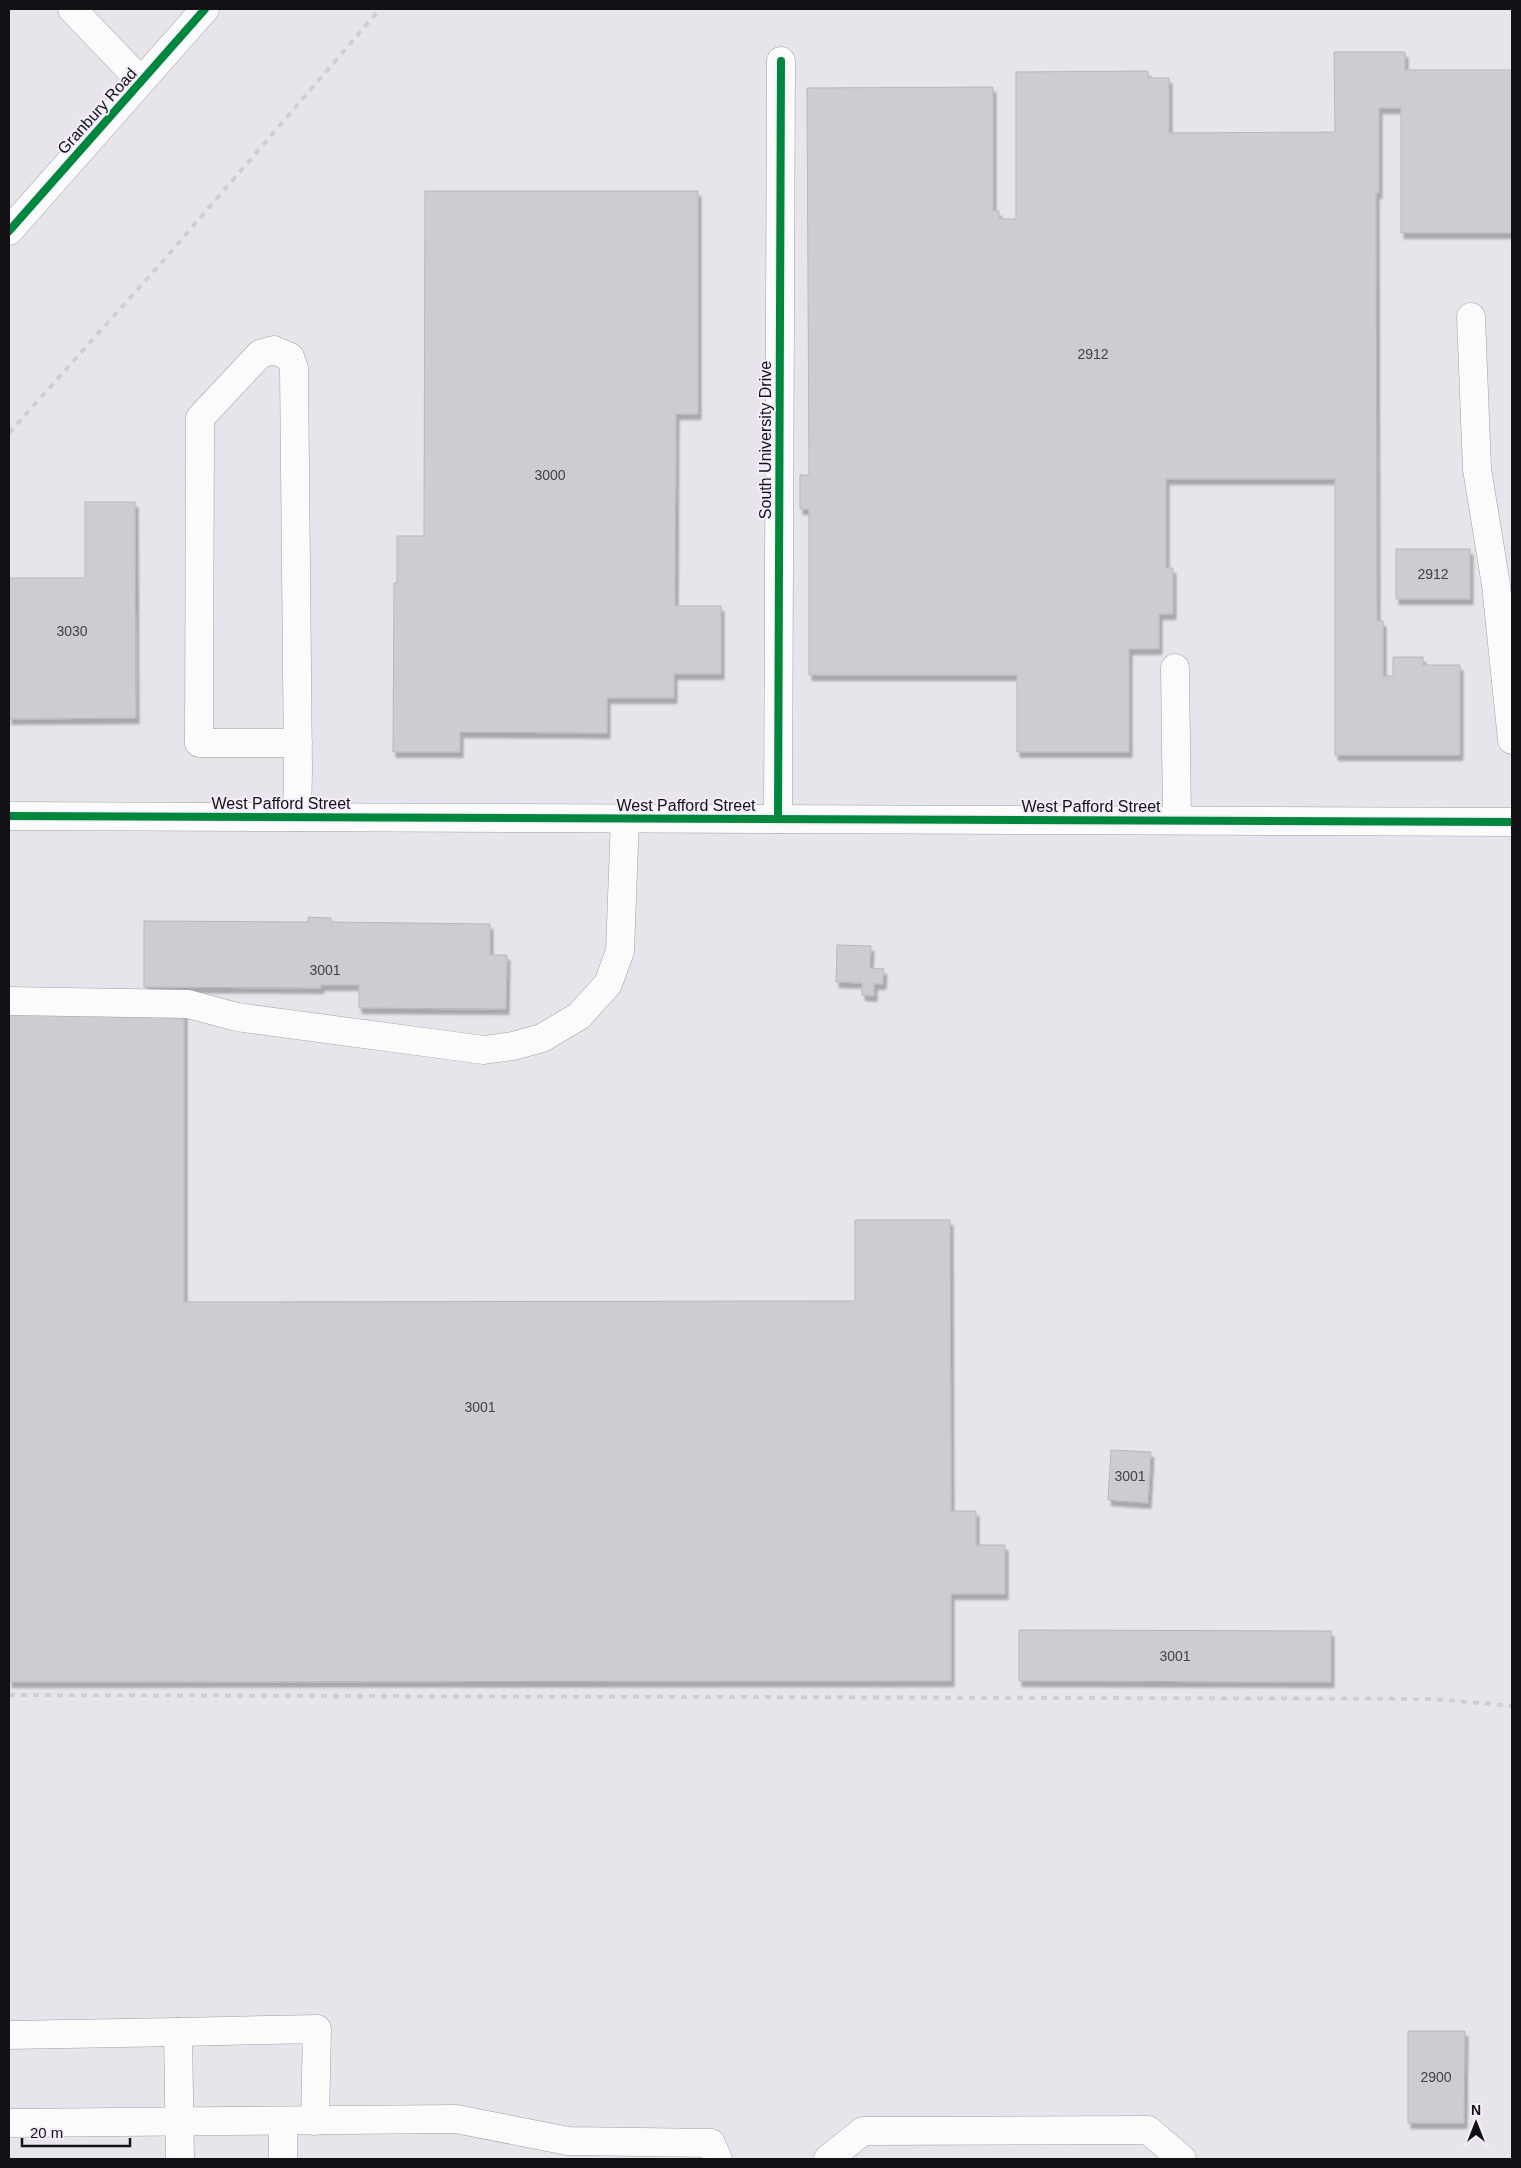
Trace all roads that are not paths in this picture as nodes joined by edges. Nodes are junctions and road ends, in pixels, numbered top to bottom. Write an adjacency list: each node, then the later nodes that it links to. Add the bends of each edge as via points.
1 (72, 9): 4 (street)
2 (205, 9): 4 (street, Granbury Road)
3 (781, 60): 13 (street, South University Drive)
4 (142, 82): 5 (street, Granbury Road)
5 (9, 231)
6 (1471, 317): 8 (street, via 1478,469 1496,585)
7 (1175, 668): 14 (street)
8 (1512, 740)
9 (298, 743): 9 (street, via 294,368 290,357 274,350 260,354 200,418 199,743); 11 (street)
10 (9, 816): 11 (street, West Pafford Street)
11 (296, 817): 12 (street, West Pafford Street)
12 (626, 818): 13 (street, West Pafford Street); 16 (street, via 620,951 608,984 579,1016 542,1038 484,1050 237,1016 188,1004)
13 (778, 819): 14 (street, West Pafford Street)
14 (1177, 820): 15 (street, West Pafford Street)
15 (1512, 822)
16 (9, 1001)
17 (178, 2032): 18 (street); 20 (street, via 317,2030); 21 (street)
18 (9, 2035)
19 (283, 2121): 20 (street); 21 (street); 24 (street)
20 (315, 2121): 25 (street, via 456,2119 568,2141 711,2143)
21 (180, 2122): 22 (street); 23 (street)
22 (9, 2123)
23 (180, 2159)
24 (283, 2159)
25 (718, 2159)
26 (828, 2159): 27 (street, via 863,2131 1148,2130)
27 (1182, 2159)

